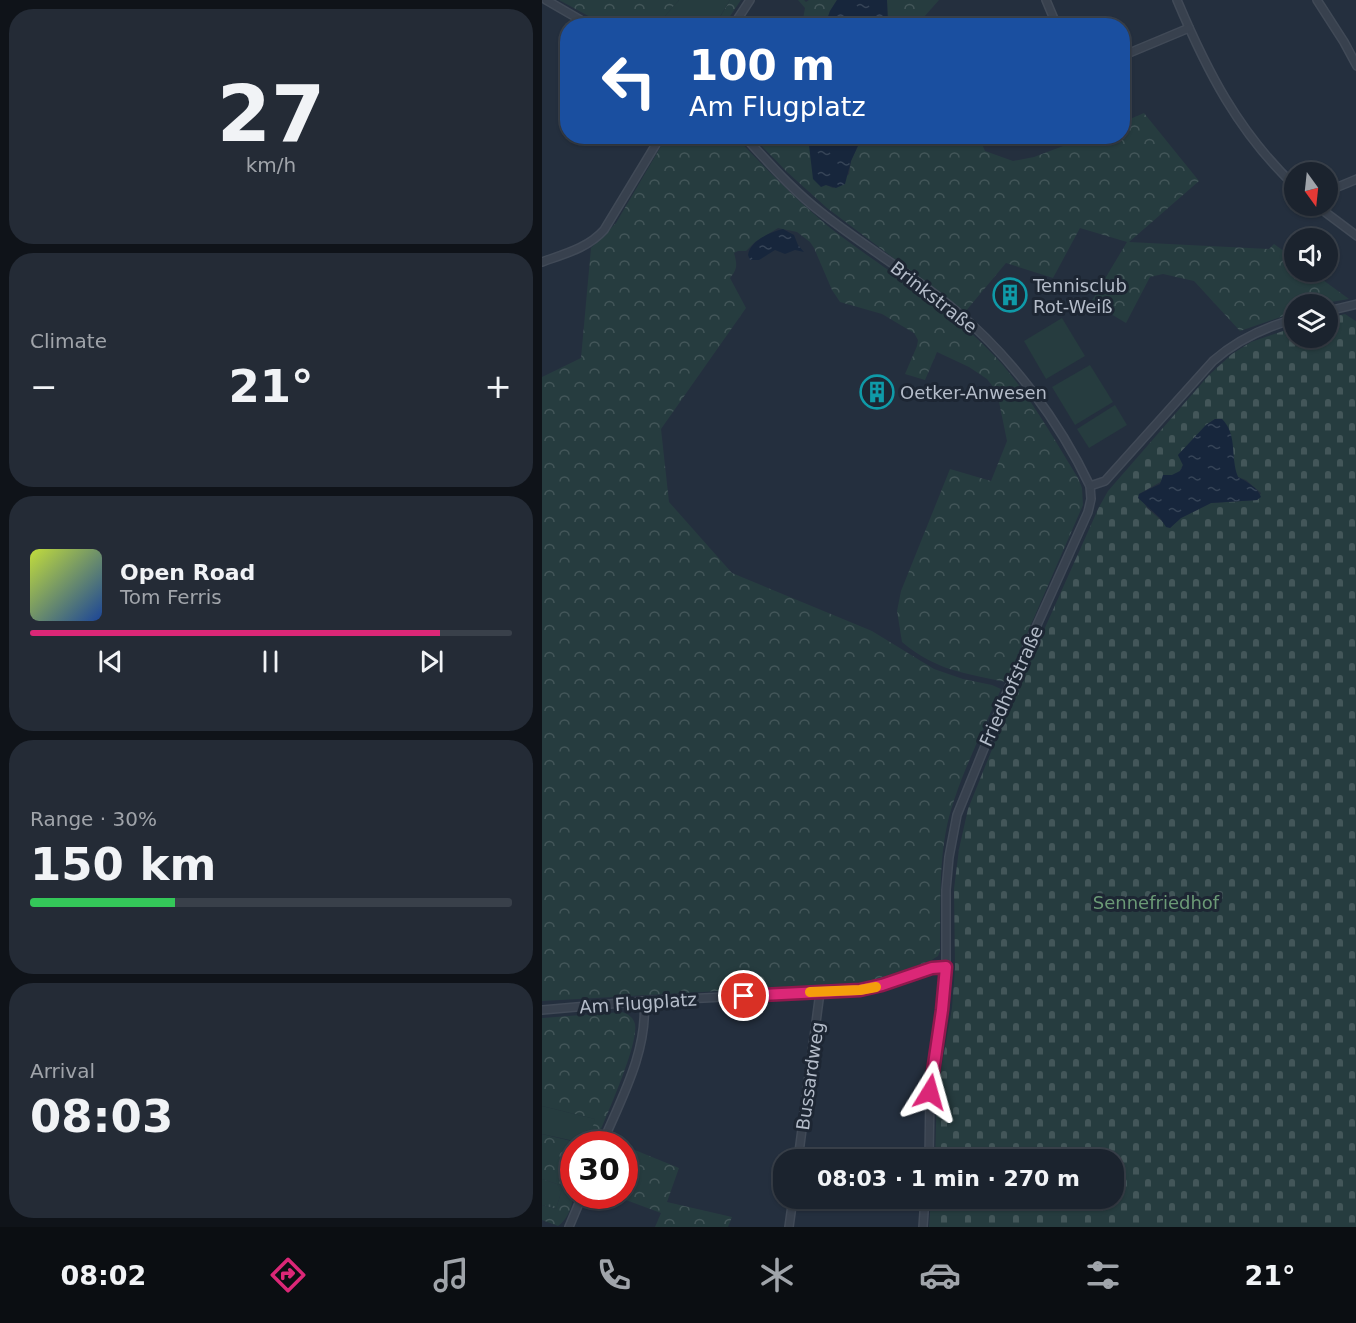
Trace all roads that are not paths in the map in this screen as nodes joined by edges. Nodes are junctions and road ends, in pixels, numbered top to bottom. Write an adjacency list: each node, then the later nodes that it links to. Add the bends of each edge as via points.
1 (545, 0): 6 (street); 7 (street)
2 (750, 0): 8 (street)
3 (1046, 0): 9 (street)
4 (1177, 0): 10 (street)
5 (1318, 0): 12 (street)
6 (542, 5)
7 (577, 18)
8 (738, 18)
9 (1054, 18)
10 (1189, 28): 11 (street); 15 (street, via 1238,121)
11 (1130, 53)
12 (1356, 66)
13 (656, 144): 20 (street, via 611,223 600,235)
14 (752, 144): 24 (street, Brinkstraße, via 801,196 955,310 997,350 1037,398)
15 (1284, 175)
16 (1356, 179): 17 (street)
17 (1338, 187)
18 (1330, 216): 19 (street)
19 (1356, 236)
20 (542, 262)
21 (1356, 304): 22 (street)
22 (1338, 308)
23 (1284, 323): 24 (street, via 1249,336 1226,350 1105,481)
24 (1090, 486): 25 (street, Friedhofstraße, via 1088,512 1009,687 957,815 946,890)
25 (946, 967): 26 (street, Am Flugplatz, via 872,988); 31 (street, Friedhofstraße, via 931,1083)
26 (820, 992): 27 (street, Am Flugplatz); 30 (street, Bussardweg)
27 (644, 1002): 28 (street, Am Flugplatz); 29 (street, via 641,1047)
28 (542, 1010)
29 (607, 1131)
30 (799, 1149)
31 (929, 1149)
32 (577, 1209): 35 (street)
33 (791, 1209): 36 (street)
34 (924, 1209): 37 (street)
35 (569, 1227)
36 (789, 1227)
37 (923, 1227)

